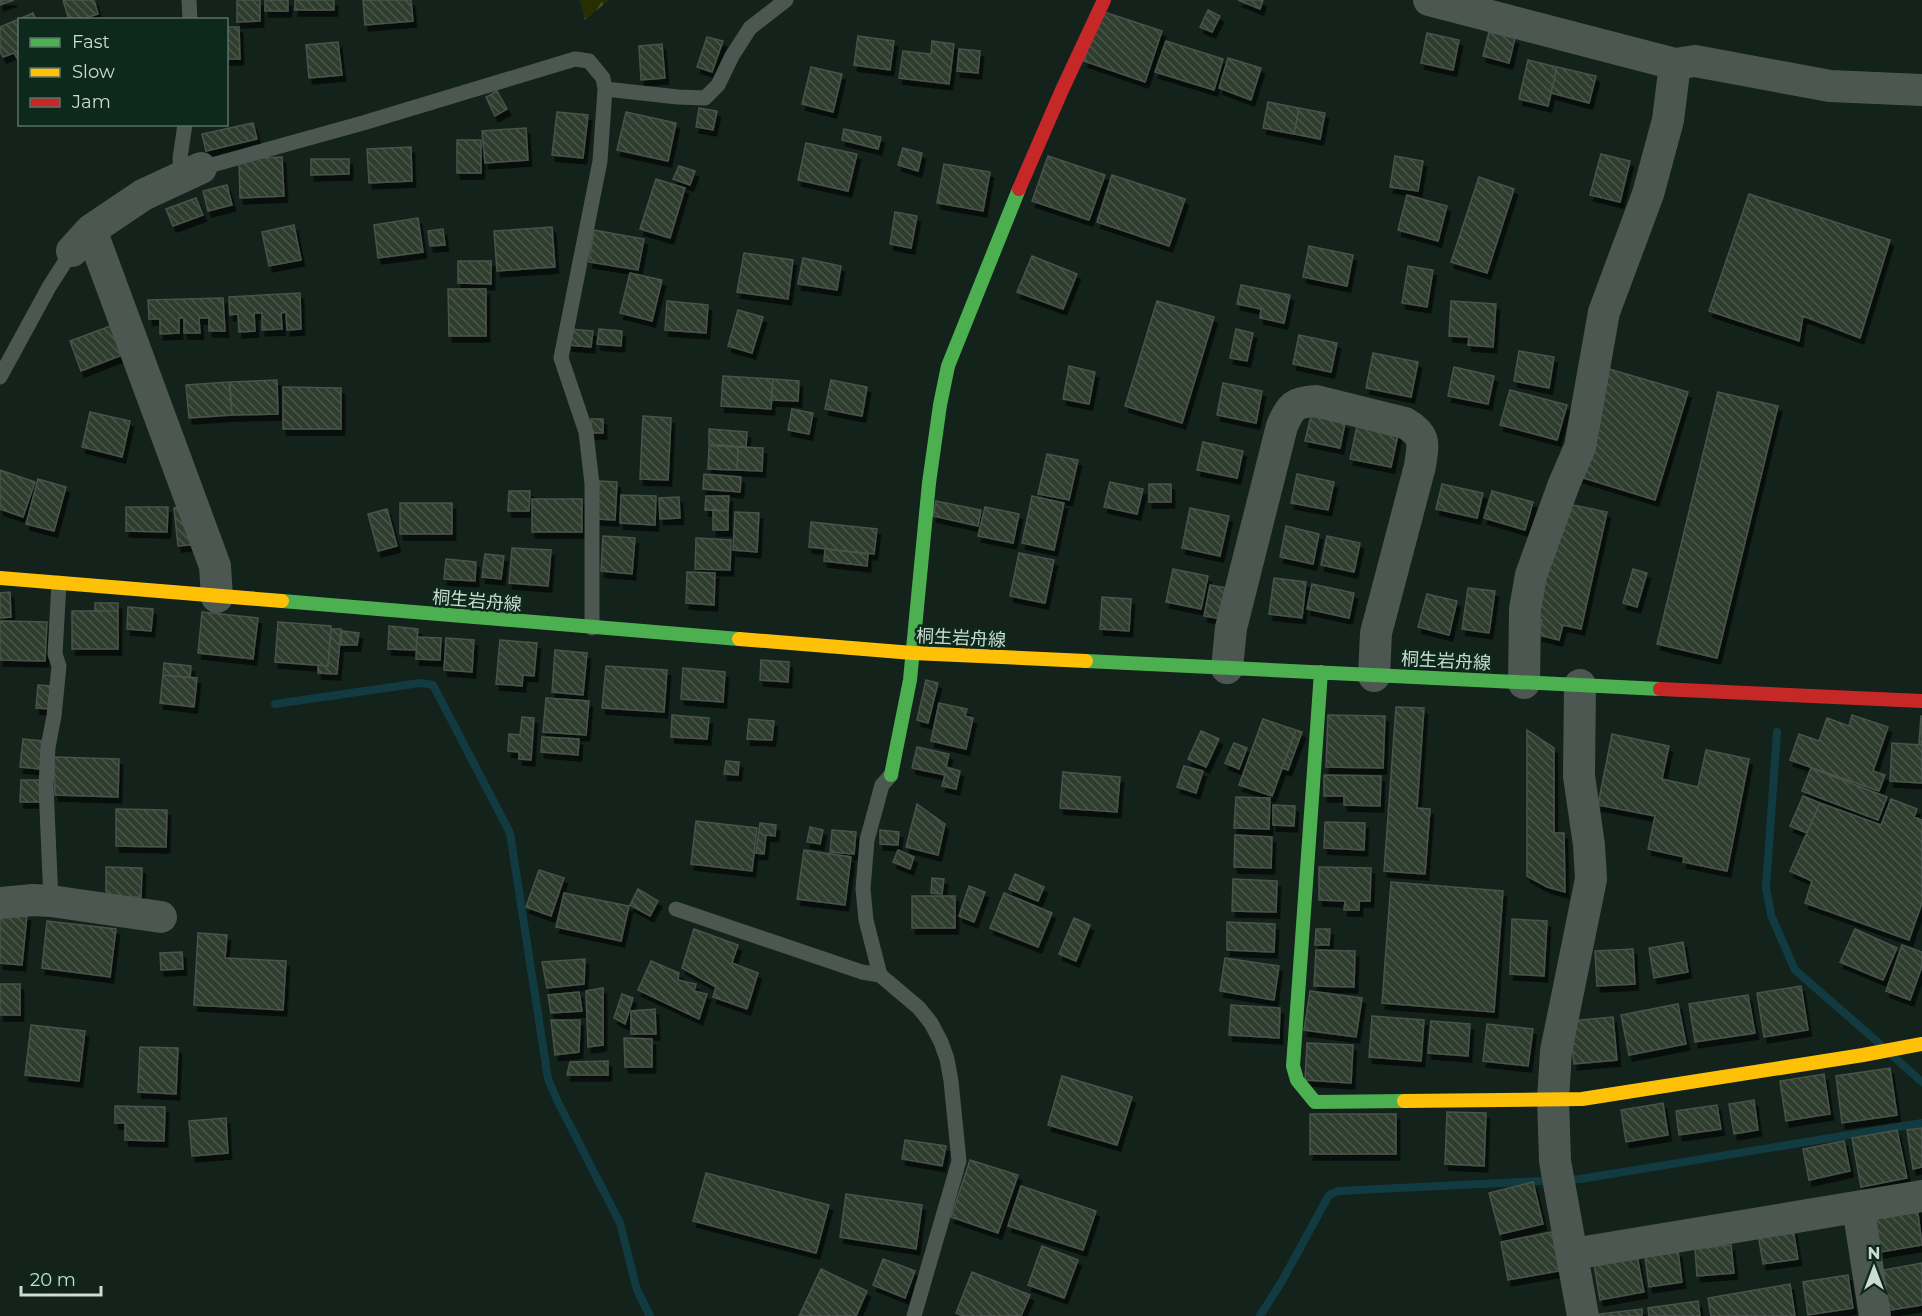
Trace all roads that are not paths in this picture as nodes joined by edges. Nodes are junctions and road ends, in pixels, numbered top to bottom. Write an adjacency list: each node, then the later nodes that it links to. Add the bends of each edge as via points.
1 (189, 0): 5 (lane)
2 (786, 0): 7 (lane, via 750,28 718,85 705,98)
3 (1104, 0): 17 (main road, via 1028,168 948,366 924,518)
4 (1430, 0): 6 (street)
5 (190, 18)
6 (1675, 64): 8 (street, via 1695,61 1830,86); 21 (street, via 1668,120 1648,194 1604,312 1580,447 1531,575 1525,609)
7 (605, 89): 10 (lane, via 603,78 589,61 575,59); 16 (lane, via 600,161 561,358 586,432 592,484)
8 (1922, 90)
9 (185, 126): 10 (lane, via 180,158)
10 (191, 173): 11 (street, via 143,195)
11 (82, 241): 12 (lane, via 49,287); 15 (street, via 215,566)
12 (0, 377)
13 (0, 578): 14 (main road, 桐生岩舟線)
14 (59, 583): 15 (main road, 桐生岩舟線); 25 (lane, via 55,654 59,666 46,786)
15 (217, 597): 16 (main road, 桐生岩舟線)
16 (592, 628): 17 (main road, 桐生岩舟線)
17 (913, 653): 18 (main road, 桐生岩舟線); 24 (main road)
18 (1227, 669): 19 (main road, 桐生岩舟線); 20 (street, via 1231,628 1282,426 1290,408 1316,401 1405,423 1417,430 1423,442 1376,633)
19 (1321, 672): 20 (main road, 桐生岩舟線); 31 (main road, via 1293,1066 1297,1080 1315,1102)
20 (1374, 676): 21 (main road, 桐生岩舟線)
21 (1524, 683): 22 (main road, 桐生岩舟線)
22 (1580, 685): 23 (main road, 桐生岩舟線); 31 (street, via 1579,776 1591,879 1556,1051)
23 (1922, 701)
24 (891, 775): 29 (lane, via 882,785 867,840 863,889 866,920)
25 (51, 901): 26 (street); 28 (street)
26 (0, 903)
27 (676, 909): 29 (lane)
28 (161, 917)
29 (880, 975): 35 (lane, via 931,1023 947,1059 955,1120 959,1161)
30 (1922, 1044): 31 (main road, via 1582,1099)
31 (1553, 1099): 34 (street, via 1555,1161)
32 (1922, 1196): 33 (street)
33 (1858, 1207): 34 (street); 37 (street)
34 (1573, 1254): 36 (street)
35 (914, 1316)
36 (1583, 1316)
37 (1875, 1316)

